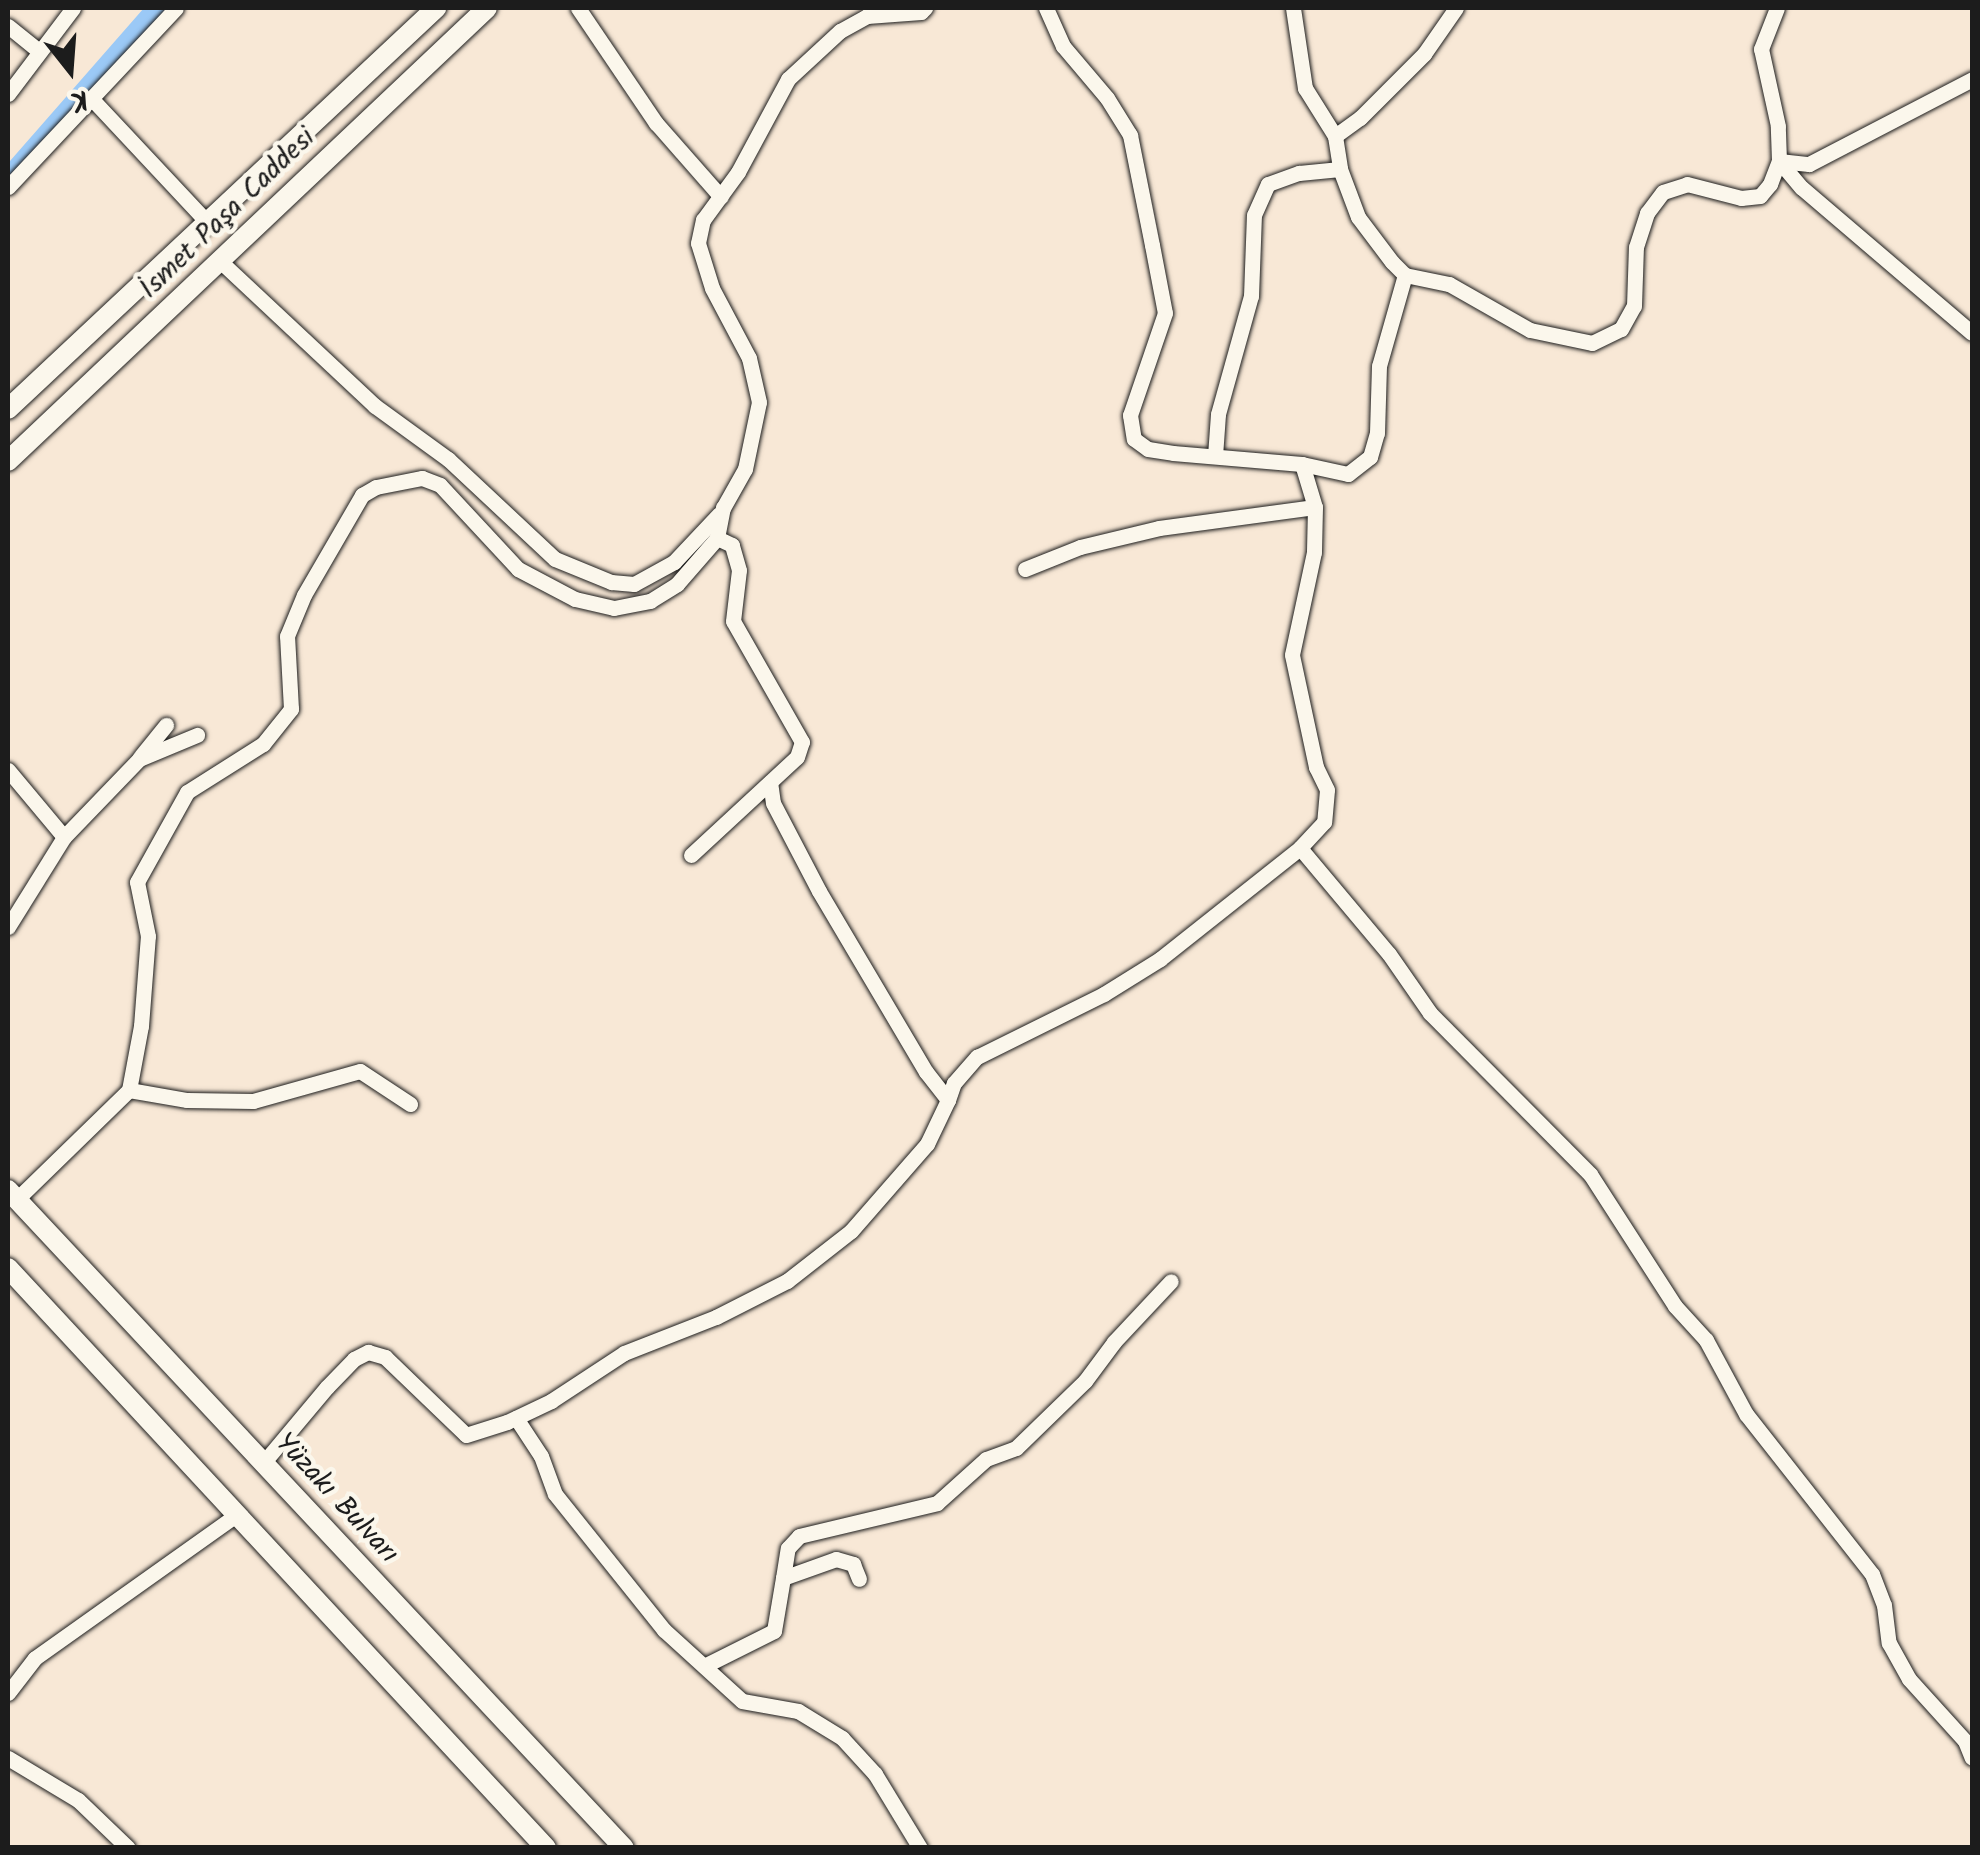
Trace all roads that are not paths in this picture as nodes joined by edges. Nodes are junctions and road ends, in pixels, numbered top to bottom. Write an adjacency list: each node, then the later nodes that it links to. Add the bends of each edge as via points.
1 (73, 8): 13 (street)
2 (176, 8): 16 (street)
3 (436, 8): 22 (main road)
4 (488, 8): 23 (main road, İsmet Paşa Caddesi)
5 (578, 8): 21 (street, via 656,122)
6 (925, 8): 11 (street)
7 (1046, 8): 27 (street, via 1063,46 1130,135 1164,313 1130,415 1134,439 1148,448)
8 (1293, 8): 17 (street, via 1305,88)
9 (1456, 8): 17 (street, via 1424,54)
10 (1777, 8): 18 (street, via 1761,49)
11 (866, 12): 21 (street, via 788,79)
12 (8, 26): 13 (street)
13 (38, 50): 15 (street)
14 (1972, 79): 18 (street, via 1809,164)
15 (8, 94)
16 (91, 98): 20 (street); 22 (street)
17 (1335, 136): 19 (street)
18 (1779, 161): 24 (street, via 1760,196 1687,184 1663,192 1647,213 1636,247 1634,306 1621,329 1592,343 1530,330 1449,284); 25 (street)
19 (1340, 169): 24 (street, via 1358,217); 27 (street, via 1268,184 1254,214 1251,296 1218,414)
20 (8, 188)
21 (721, 196): 30 (street, via 698,243 712,288 749,358 759,402 745,469)
22 (208, 222): 26 (main road)
23 (220, 261): 28 (main road, İsmet Paşa Caddesi); 30 (street, via 374,406 448,460 554,560 634,584 686,551)
24 (1405, 275): 29 (street, via 1379,366 1370,457 1348,474)
25 (1972, 333)
26 (8, 409)
27 (1215, 456): 29 (street)
28 (8, 461)
29 (1302, 464): 31 (street)
30 (722, 508): 32 (street)
31 (1315, 508): 33 (street, via 1159,528 1080,546); 40 (street, via 1308,593 1292,655 1327,790 1324,822)
32 (717, 538): 38 (street, via 732,545 739,570 733,621 802,742 797,757); 43 (street, via 677,584 650,601 614,608 576,598 518,569 440,485 422,478 362,495 287,636 291,709 262,744 187,792 137,882 148,936 142,1026)
33 (1026, 568)
34 (166, 724): 36 (street)
35 (198, 735): 36 (street)
36 (139, 759): 39 (street)
37 (8, 770): 39 (street)
38 (770, 782): 41 (street); 44 (street, via 773,803 820,891)
39 (64, 837): 42 (street)
40 (1300, 848): 44 (street, via 1160,959 977,1057); 57 (street, via 1390,954 1430,1014 1590,1174 1676,1306 1706,1340 1746,1414 1872,1574 1889,1642 1908,1679 1966,1741)
41 (692, 855)
42 (8, 927)
43 (129, 1090): 45 (street, via 254,1101 360,1071); 46 (street)
44 (948, 1100): 49 (street, via 926,1144 852,1231 787,1281 624,1353)
45 (410, 1104)
46 (12, 1194): 50 (main road, Yüzakı Bulvarı)
47 (8, 1268): 51 (main road)
48 (1171, 1281): 52 (street, via 1016,1448 986,1459 937,1503 799,1536 788,1548)
49 (516, 1418): 50 (street, via 466,1435 385,1357 368,1352 340,1373); 54 (street, via 541,1456 554,1494 628,1590)
50 (264, 1462): 60 (main road, Yüzakı Bulvarı)
51 (238, 1514): 55 (street, via 35,1658); 59 (main road)
52 (783, 1578): 53 (street, via 836,1559 853,1564); 54 (street, via 774,1631)
53 (859, 1579)
54 (706, 1666): 61 (street, via 742,1701 798,1711 842,1738 884,1785)
55 (8, 1693)
56 (8, 1758): 58 (street, via 78,1800)
57 (1972, 1758)
58 (128, 1848)
59 (546, 1848)
60 (624, 1848)
61 (920, 1848)

